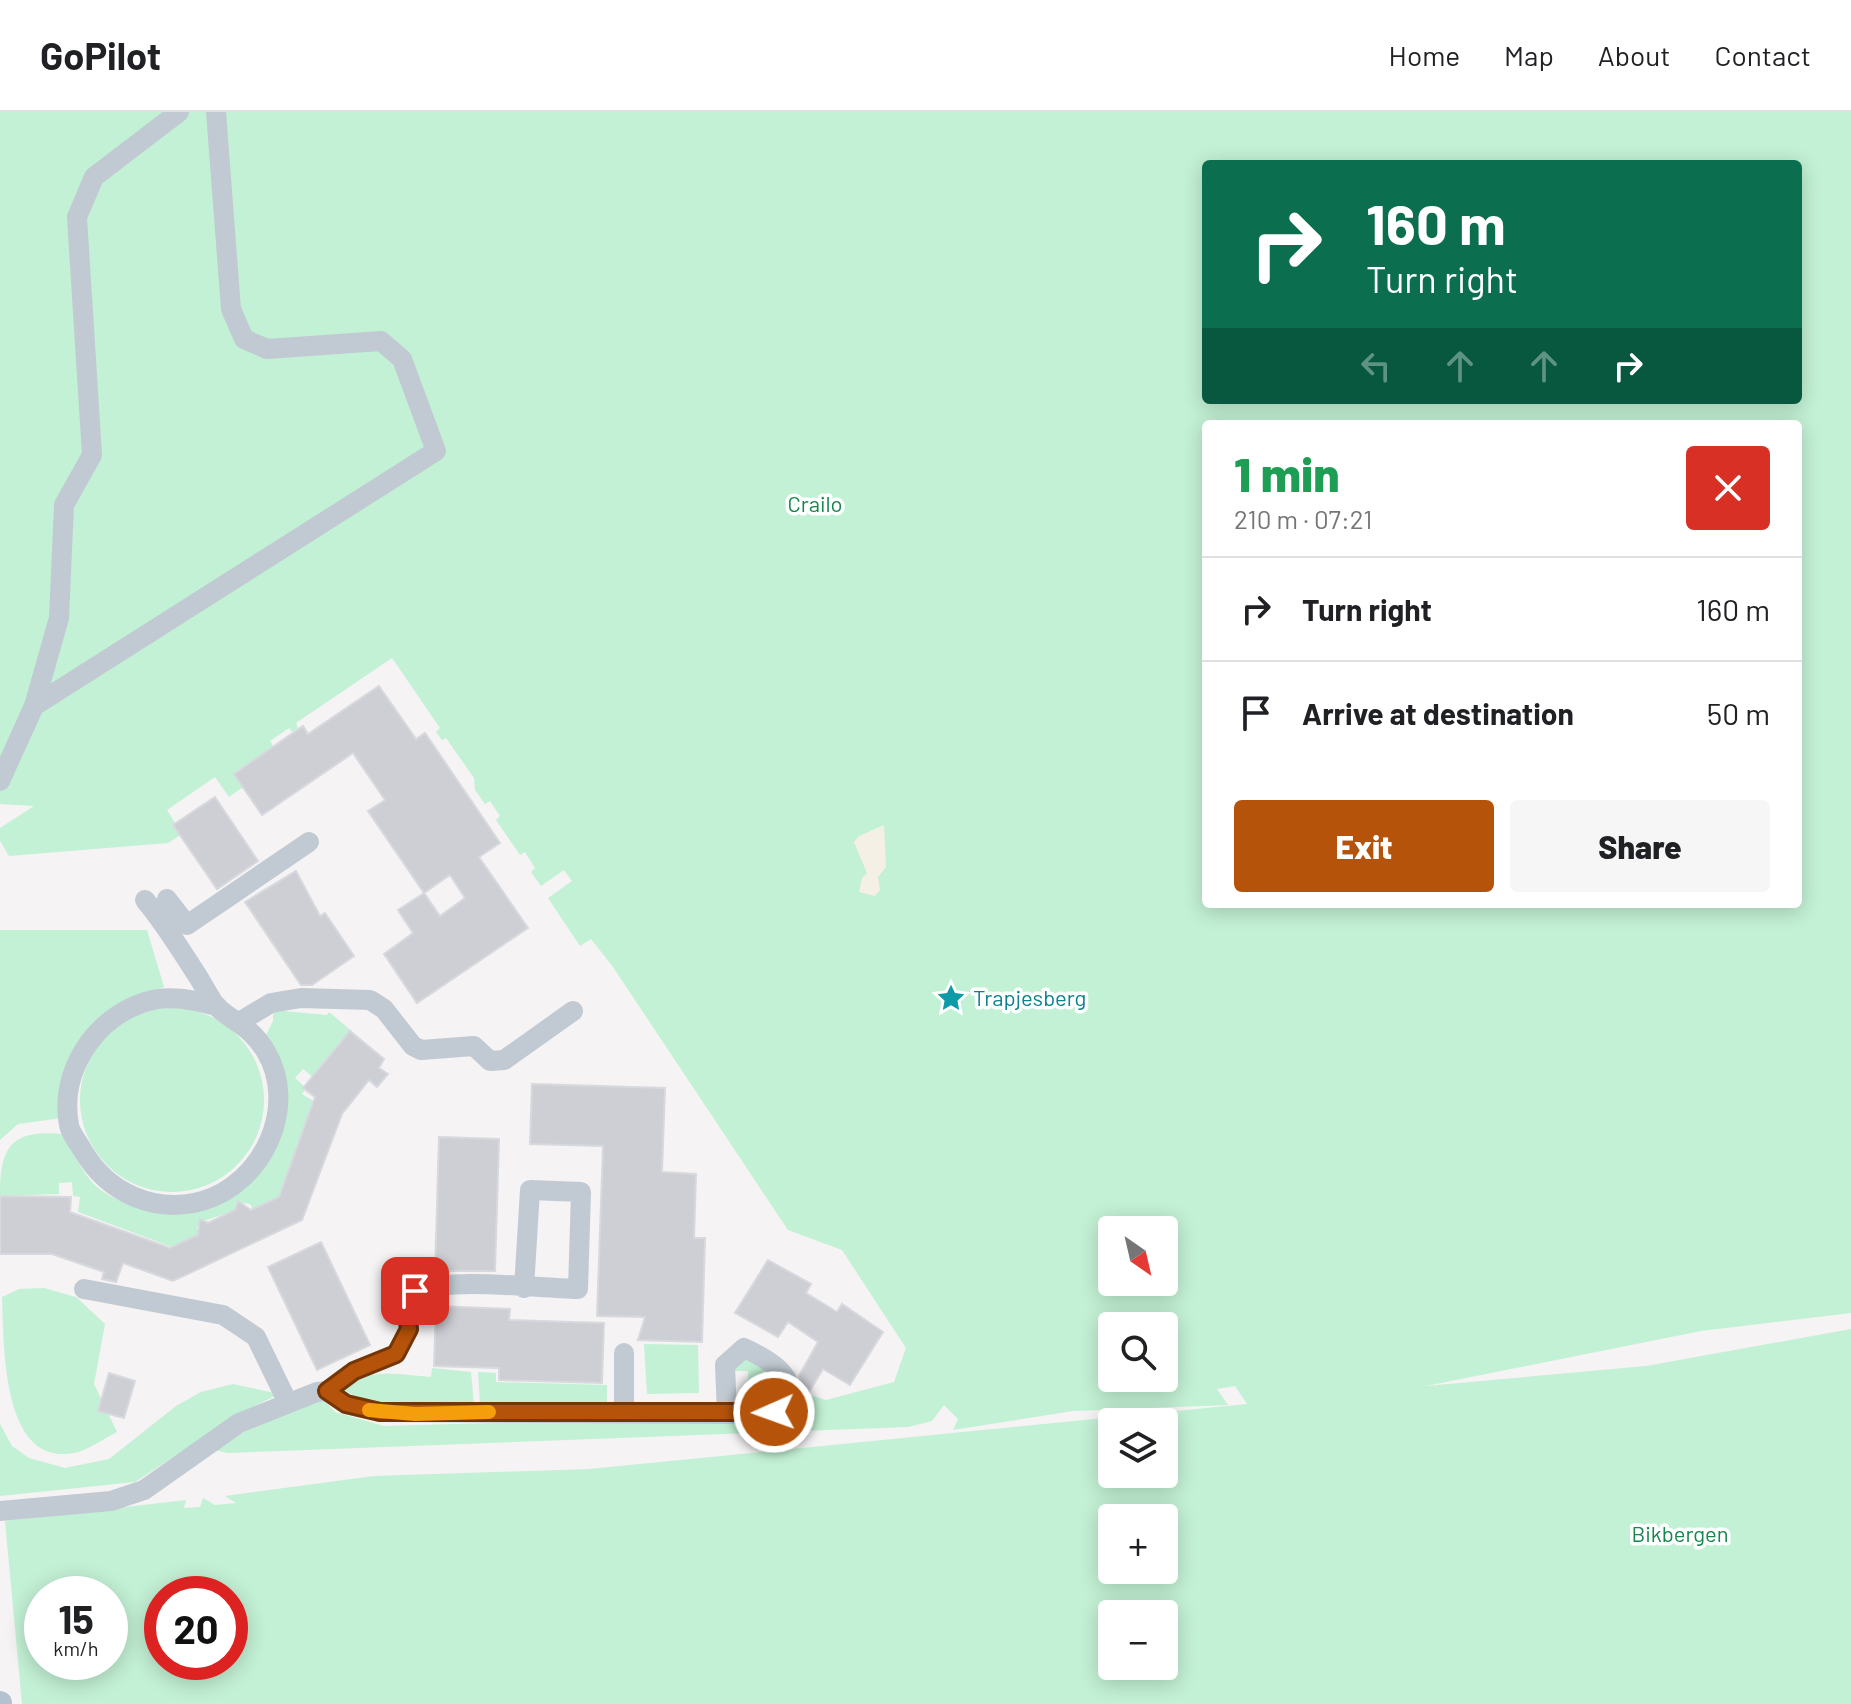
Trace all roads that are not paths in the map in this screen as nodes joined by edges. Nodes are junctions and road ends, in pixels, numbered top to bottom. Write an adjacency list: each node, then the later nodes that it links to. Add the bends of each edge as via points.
1 (179, 112): 3 (street, via 94,177 77,217 92,455 64,505 59,618)
2 (216, 112): 3 (street, via 231,309 244,339 267,349 381,341 402,359 436,451)
3 (34, 706): 4 (street)
4 (0, 781)
5 (309, 842): 6 (street, via 187,925)
6 (167, 899)
7 (145, 900): 8 (street)
8 (217, 1006): 10 (street); 10 (street, via 182,997 147,1001 115,1016 72,1072 69,1126 94,1169 120,1191 151,1203 185,1205 218,1196 246,1177 266,1150 277,1117 277,1083 266,1051)
9 (573, 1011): 10 (street, via 504,1060 490,1061 474,1046 413,1046 384,1009 370,1000 301,998 271,1003)
10 (241, 1021)
11 (524, 1288): 11 (street, via 578,1289 581,1192 530,1190); 14 (street, via 433,1285 415,1291 406,1305 409,1329 396,1354 354,1371)
12 (84, 1289): 15 (street, via 223,1315 256,1337)
13 (624, 1353): 16 (street)
14 (327, 1391): 15 (street); 16 (street, via 346,1404 380,1412)
15 (288, 1403): 18 (street, via 239,1423 144,1490 111,1501)
16 (624, 1412): 17 (street)
17 (727, 1414)
18 (0, 1511)

